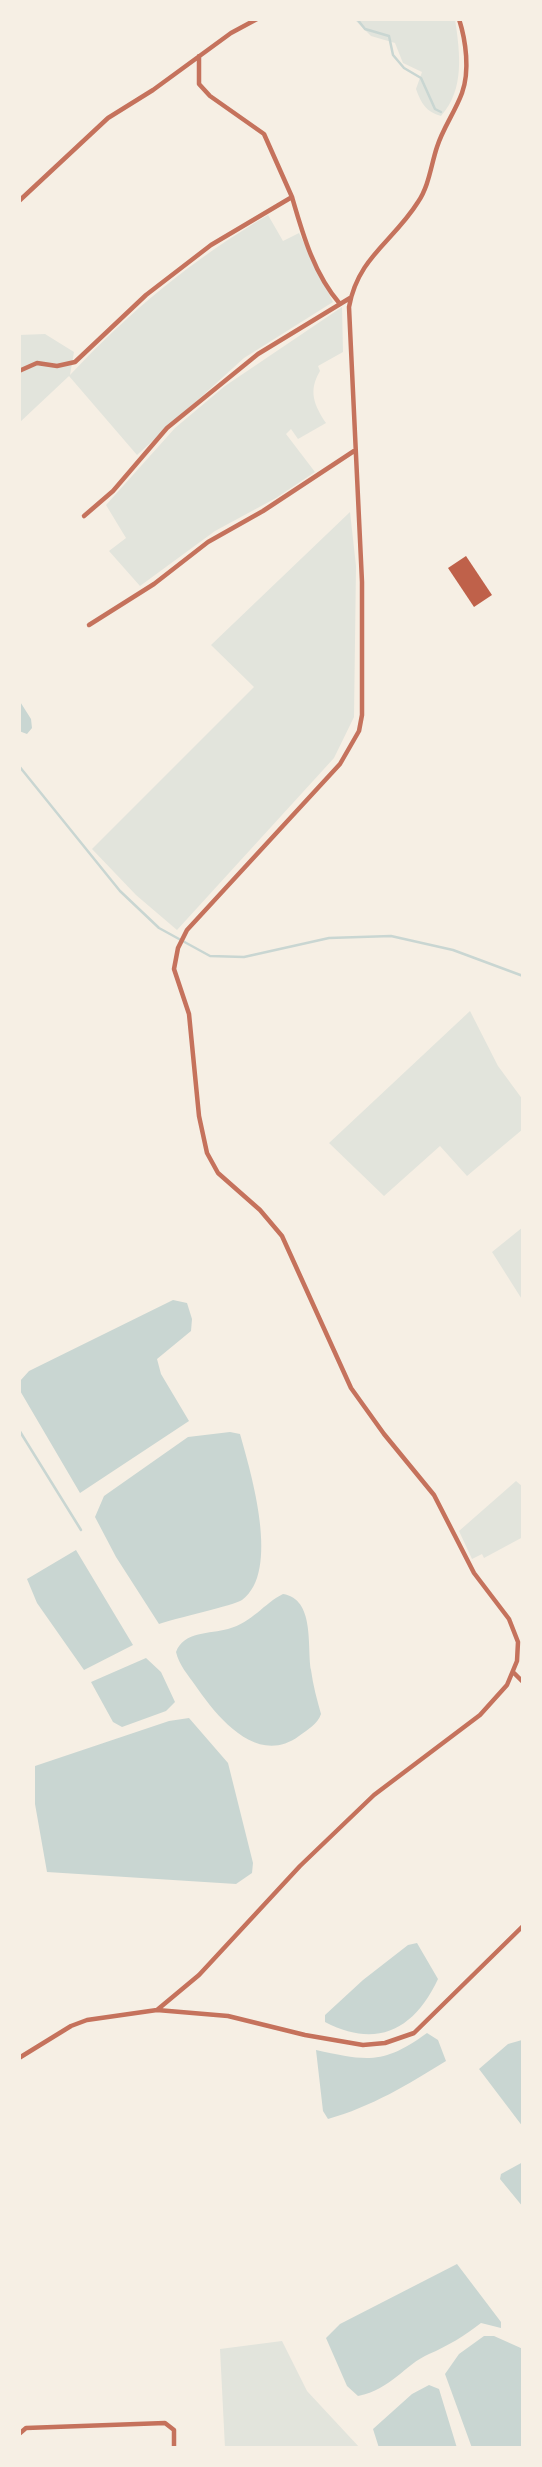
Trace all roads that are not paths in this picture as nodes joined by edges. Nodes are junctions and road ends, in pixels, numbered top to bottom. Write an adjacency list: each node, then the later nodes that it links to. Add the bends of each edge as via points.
1 (257, 19): 3 (street)
2 (459, 19): 6 (street, via 465,48 463,91 438,145 426,188 361,269)
3 (199, 56): 4 (street, via 199,84 264,134); 5 (street, via 108,118)
4 (292, 197): 7 (street, via 307,247); 8 (street, via 211,245 146,295 75,362 57,366 37,363)
5 (19, 201)
6 (351, 298): 7 (street); 9 (street, via 348,331)
7 (340, 304): 10 (street, via 258,355 167,428 113,491)
8 (19, 371)
9 (355, 450): 11 (street, via 208,542 154,584); 12 (street, via 362,582 359,731 340,764 187,930 174,969 189,1014 199,1116 212,1164 282,1236 358,1400 434,1495 474,1573 509,1619 518,1642)
10 (84, 516)
11 (89, 625)
12 (513, 1673): 13 (street); 15 (street, via 480,1715 374,1795 300,1866 199,1975)
13 (523, 1682)
14 (523, 1926): 15 (street, via 414,2033 385,2043 363,2045 305,2035 228,2015)
15 (157, 2010): 16 (street, via 87,2020)
16 (19, 2058)
17 (19, 2434): 18 (street, via 26,2428 165,2423 174,2430)
18 (174, 2448)

